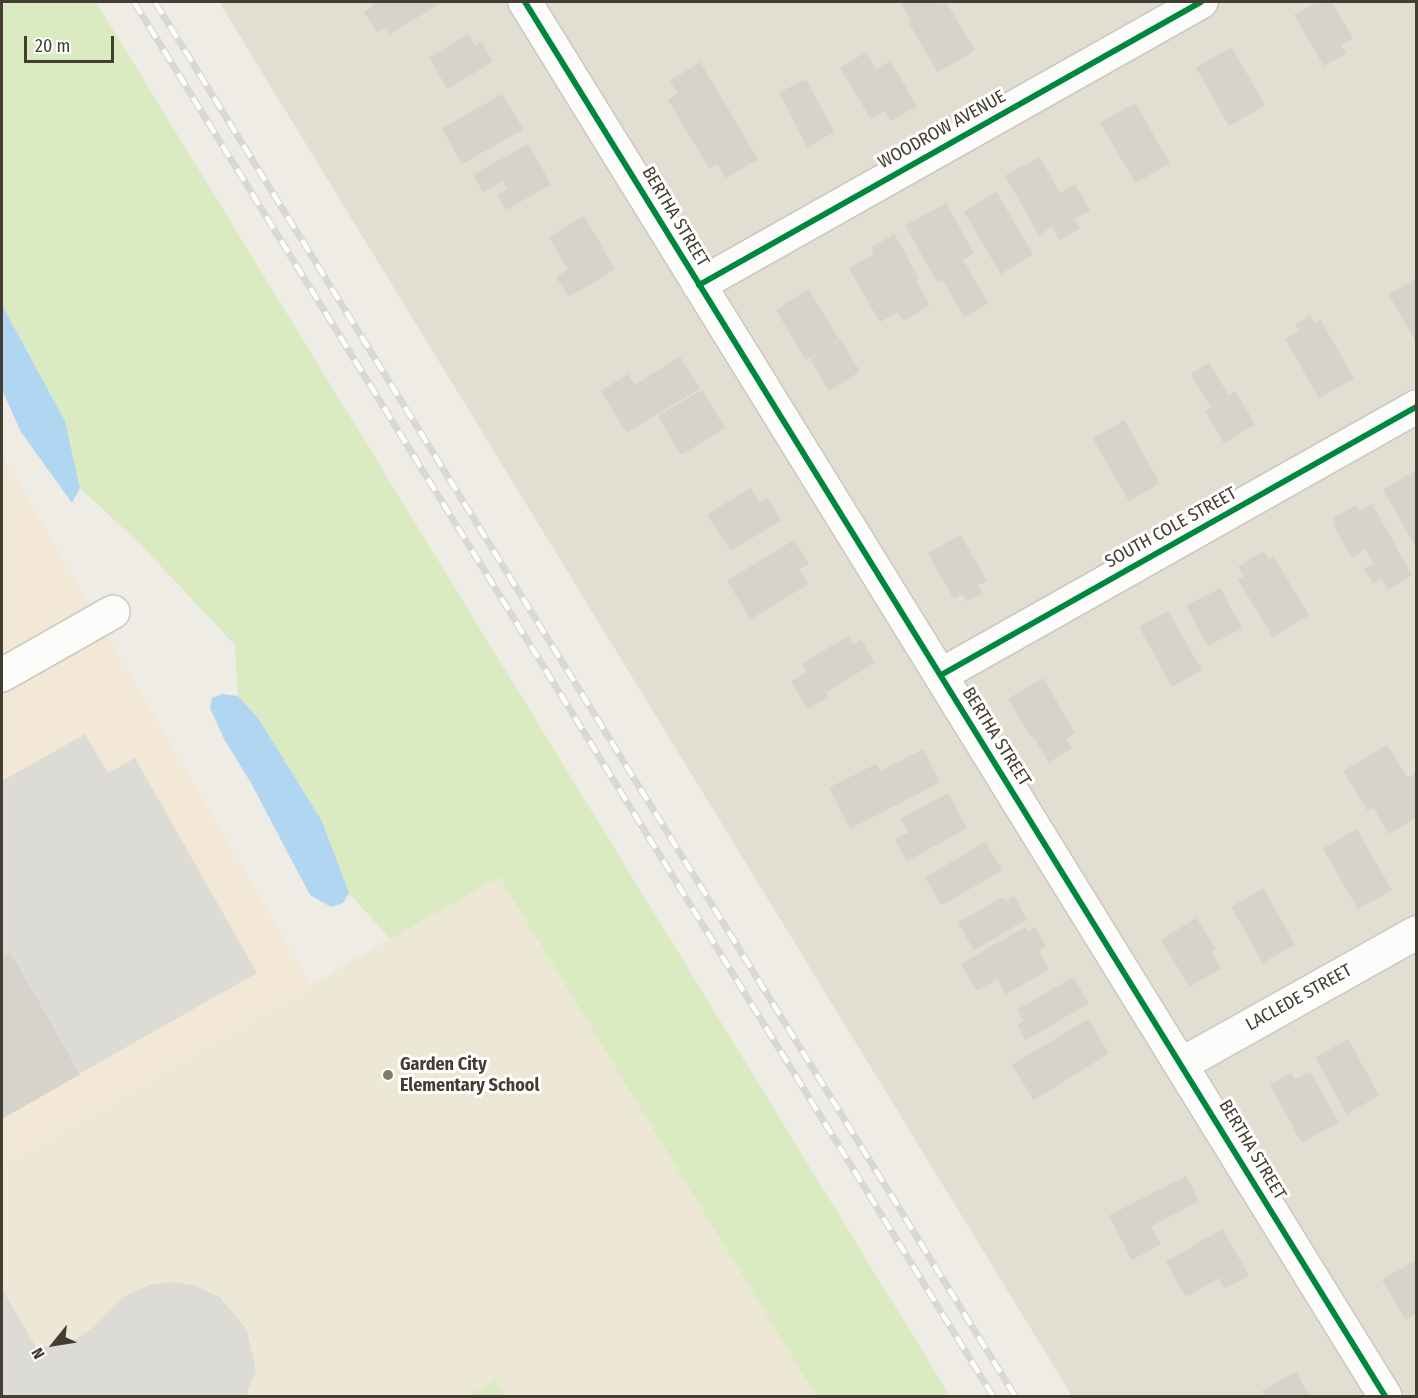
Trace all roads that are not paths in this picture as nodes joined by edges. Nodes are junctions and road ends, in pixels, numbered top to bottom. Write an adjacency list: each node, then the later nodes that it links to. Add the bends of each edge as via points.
1 (525, 2): 3 (street, BERTHA STREET)
2 (1201, 2): 3 (street, WOODROW AVENUE)
3 (699, 285): 7 (street, BERTHA STREET)
4 (1416, 407): 7 (street, SOUTH COLE STREET)
5 (113, 612): 6 (street)
6 (2, 675)
7 (940, 675): 9 (street, BERTHA STREET)
8 (1416, 933): 9 (street, LACLEDE STREET)
9 (1182, 1064): 10 (street, BERTHA STREET)
10 (1385, 1396)

